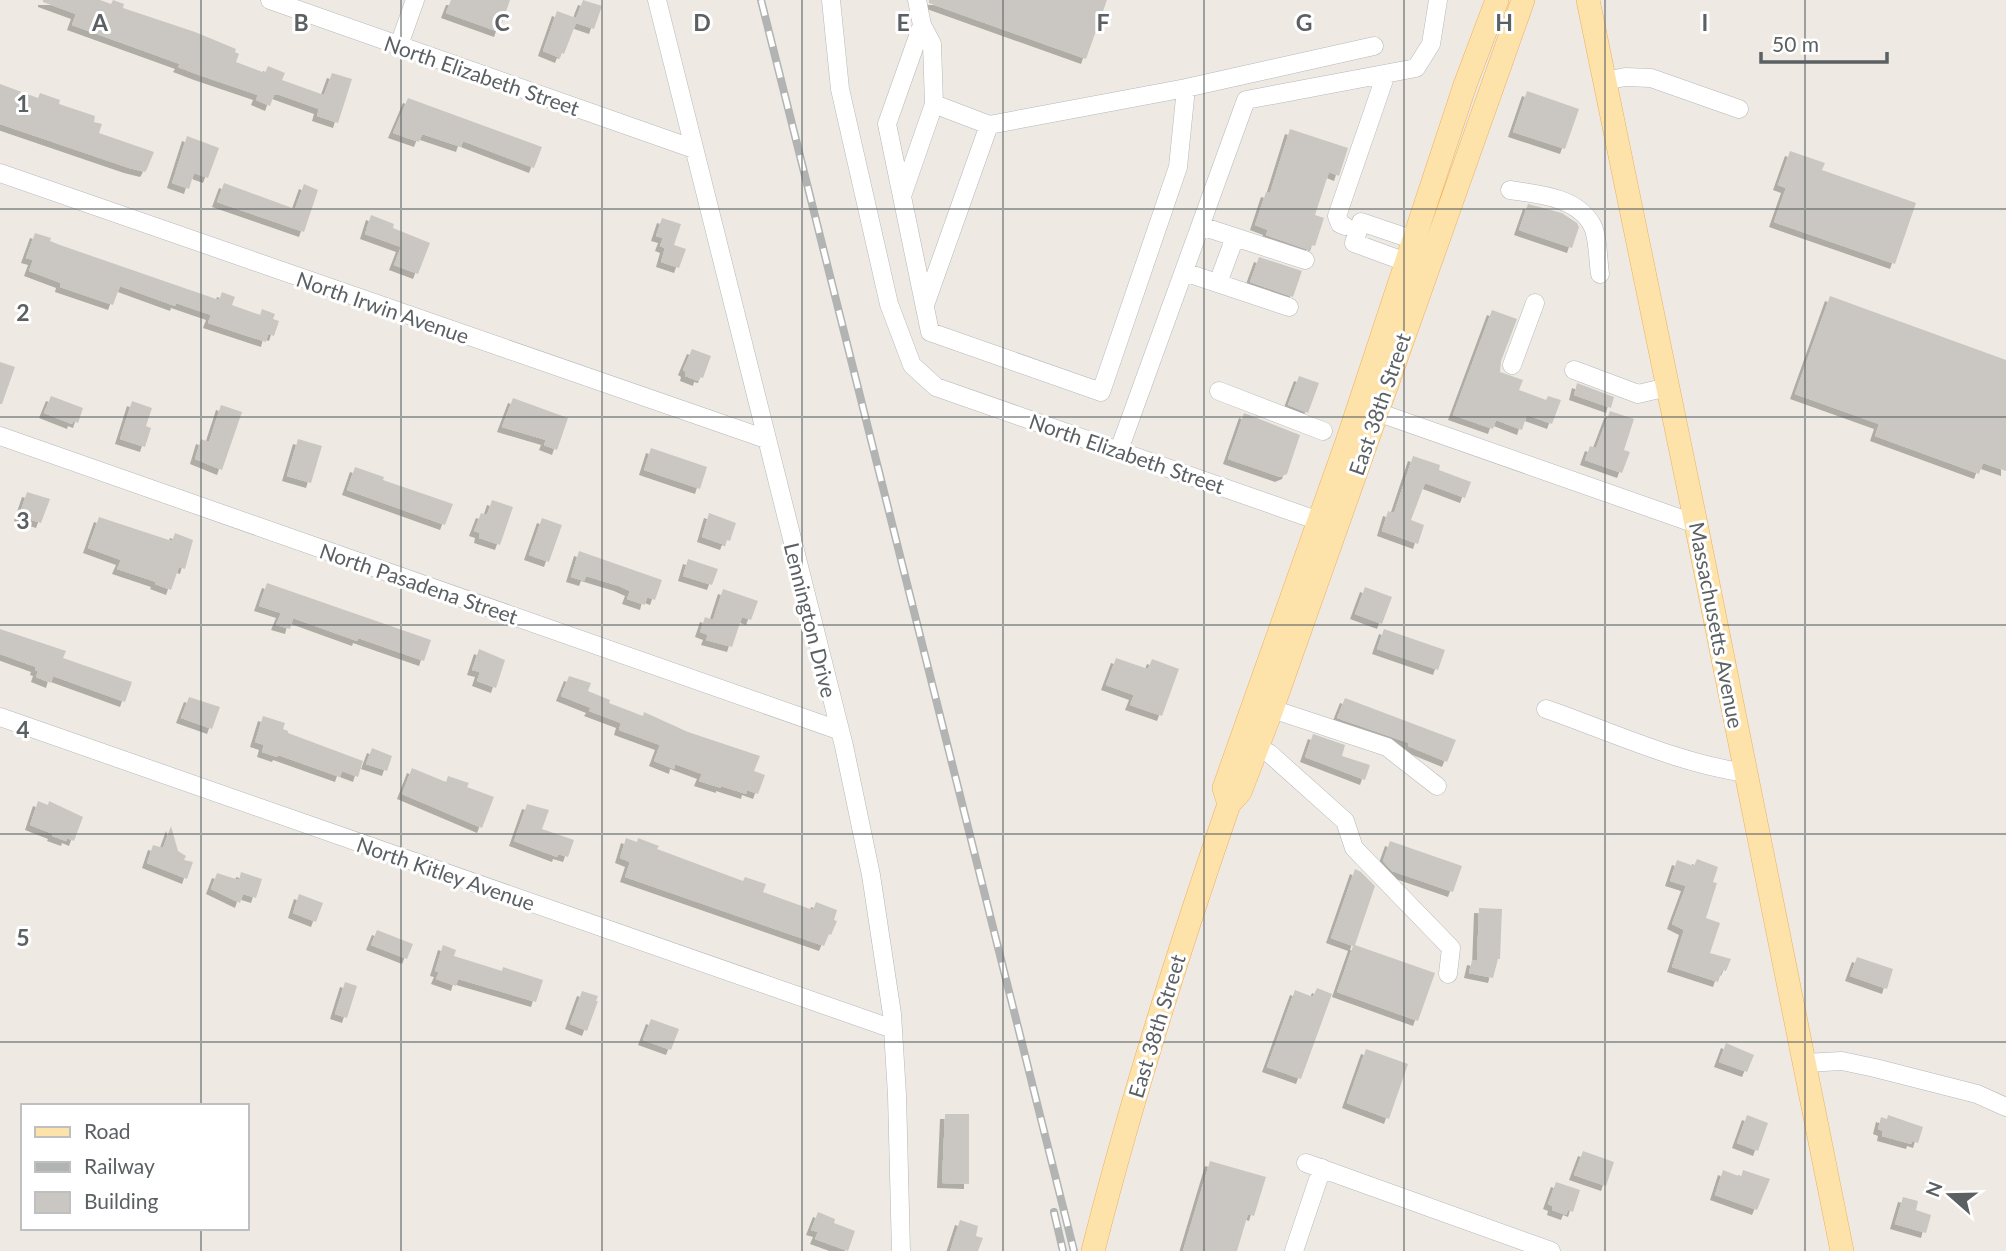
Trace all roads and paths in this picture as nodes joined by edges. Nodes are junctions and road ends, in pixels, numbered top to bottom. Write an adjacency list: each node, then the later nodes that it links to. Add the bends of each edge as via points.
1 (270, 0): 11 (street, North Elizabeth Street)
2 (415, 0): 11 (street)
3 (657, 0): 19 (street, Lennington Drive)
4 (831, 0): 42 (street, North Elizabeth Street, via 840,89 888,304 912,365 936,387)
5 (917, 0): 10 (street)
6 (1438, 0): 13 (street, via 1431,44 1416,68)
7 (1497, 0): 26 (main road, East 38th Street)
8 (1523, 0): 38 (main road, East 38th Street)
9 (1588, 0): 14 (main road, Massachusetts Avenue)
10 (922, 25): 16 (street, via 932,44); 22 (street, via 887,124)
11 (399, 46): 19 (street, North Elizabeth Street)
12 (1374, 46): 15 (street)
13 (1386, 74): 23 (street, via 1337,216 1340,224); 24 (street, via 1246,100)
14 (1605, 82): 17 (street, via 1651,78); 36 (main road, Massachusetts Avenue)
15 (1186, 88): 18 (street); 32 (street, via 1178,167 1101,392 930,332)
16 (934, 104): 18 (street); 22 (street)
17 (1739, 108)
18 (989, 125): 32 (street)
19 (694, 149): 41 (street, Lennington Drive)
20 (0, 173): 41 (street, North Irwin Avenue)
21 (1510, 190): 29 (street, via 1547,195 1578,209 1593,226)
22 (902, 196): 32 (street)
23 (1353, 224): 26 (street); 26 (street, via 1354,243)
24 (1201, 226): 25 (street); 28 (street)
25 (1235, 237): 27 (street); 30 (street)
26 (1410, 251): 43 (main road, East 38th Street)
27 (1305, 260)
28 (1184, 272): 30 (street); 42 (street)
29 (1600, 274)
30 (1218, 283): 33 (street)
31 (1535, 303): 34 (street)
32 (925, 305)
33 (1289, 307)
34 (1512, 365)
35 (1574, 370): 36 (street, via 1638,394)
36 (1668, 387): 44 (main road, Massachusetts Avenue)
37 (1219, 391): 39 (street)
38 (1377, 412): 44 (street); 45 (main road, East 38th Street)
39 (1323, 431)
40 (0, 436): 48 (street, North Pasadena Street)
41 (766, 439): 48 (street, Lennington Drive)
42 (1119, 450): 43 (street, North Elizabeth Street)
43 (1319, 521): 52 (main road, East 38th Street, via 1224,788)
44 (1696, 524): 50 (main road, Massachusetts Avenue)
45 (1272, 709): 49 (main road, East 38th Street); 51 (street, via 1387,747)
46 (1546, 709): 50 (street, via 1685,760)
47 (0, 717): 54 (street, North Kitley Avenue)
48 (838, 730): 54 (street, Lennington Drive, via 871,875)
49 (1257, 749): 52 (main road, East 38th Street, via 1240,792); 53 (street, via 1269,753 1345,821 1354,848 1451,947)
50 (1746, 774): 55 (main road, Massachusetts Avenue)
51 (1437, 786)
52 (1229, 804): 59 (main road, East 38th Street, via 1173,967)
53 (1448, 974)
54 (893, 1029): 58 (street, Lennington Drive)
55 (1804, 1063): 56 (street, via 1842,1061 1875,1068 1977,1094); 62 (main road, Massachusetts Avenue)
56 (2006, 1107)
57 (1507, 1243): 60 (street, via 1314,1165); 61 (street)
58 (901, 1251)
59 (1093, 1251)
60 (1294, 1251)
61 (1550, 1251)
62 (1842, 1251)

